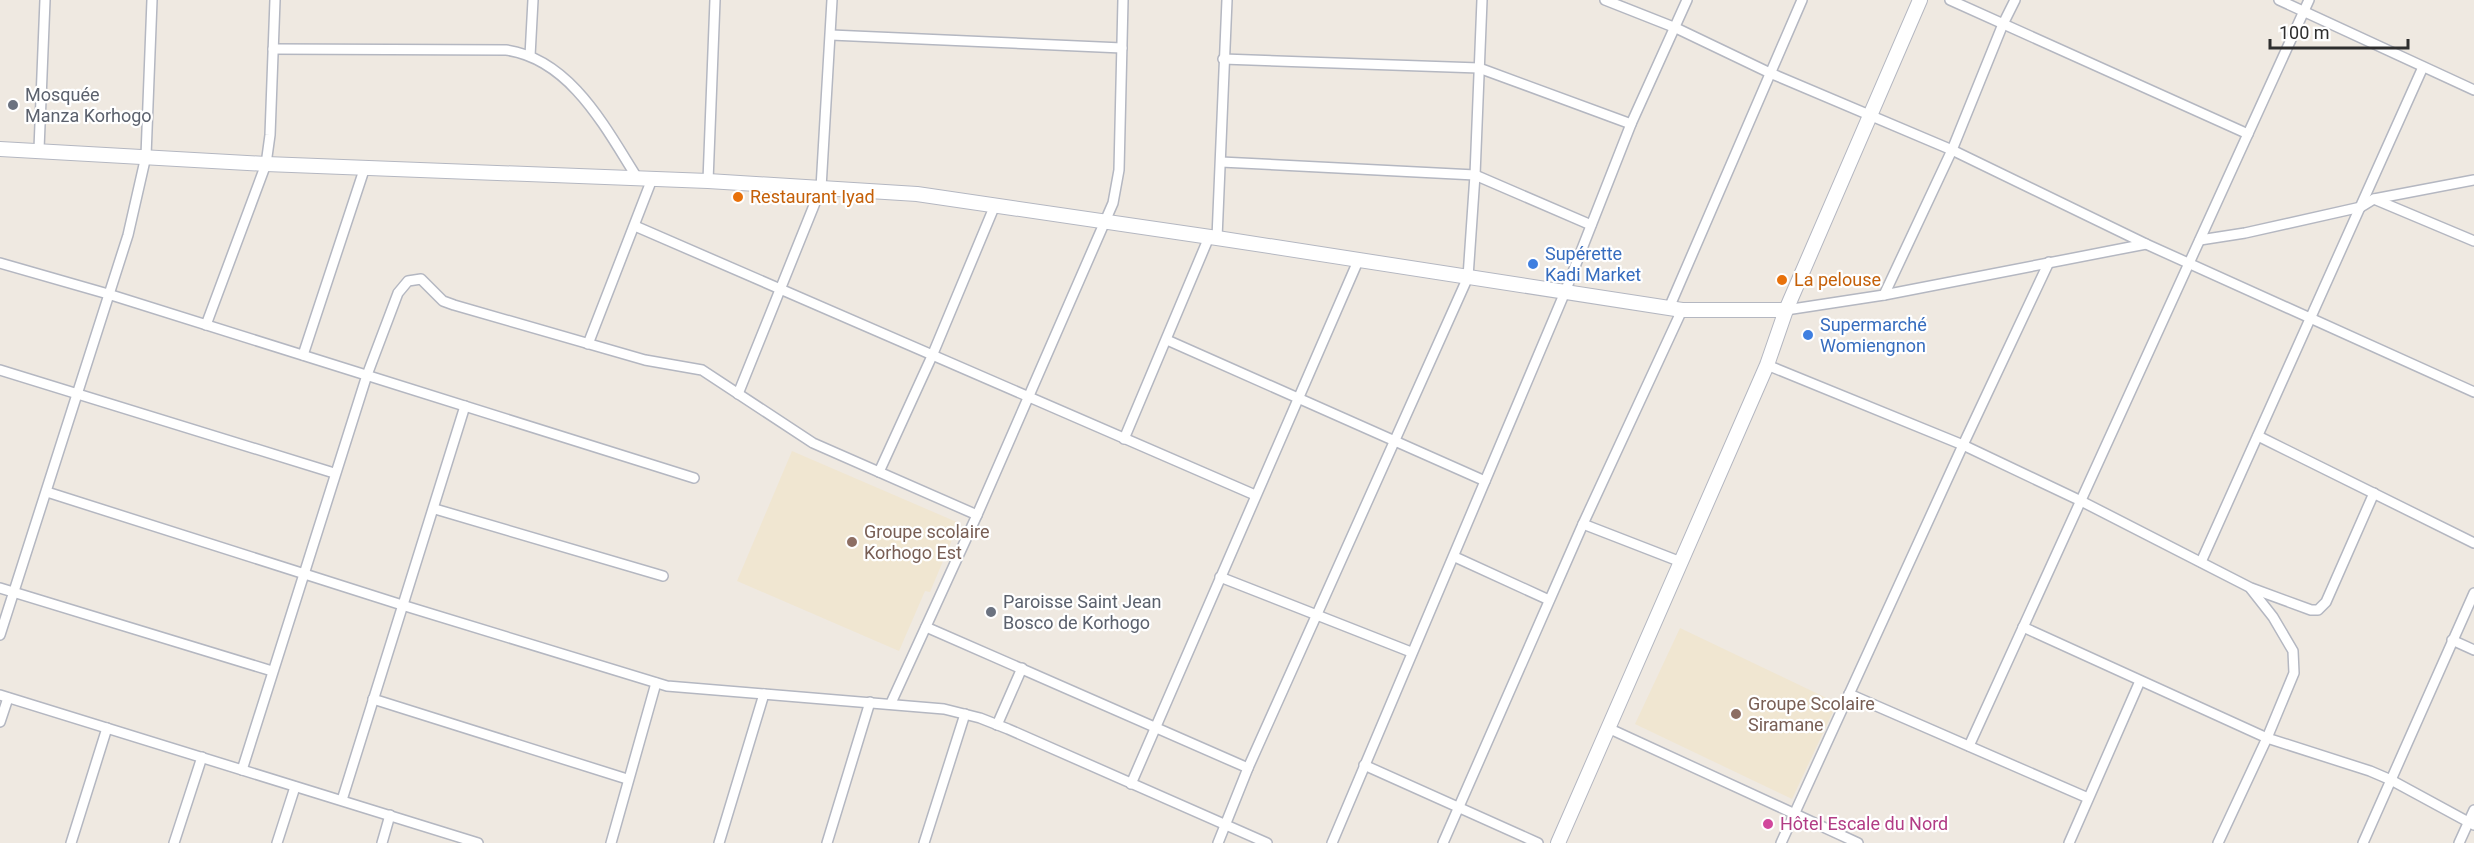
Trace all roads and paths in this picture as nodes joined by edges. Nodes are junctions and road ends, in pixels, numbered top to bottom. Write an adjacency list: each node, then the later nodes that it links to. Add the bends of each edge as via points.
1 (45, 0): 34 (street)
2 (152, 0): 36 (street)
3 (275, 0): 23 (street)
4 (533, 0): 24 (street)
5 (716, 0): 43 (street)
6 (832, 0): 21 (street)
7 (1123, 0): 22 (street)
8 (1227, 0): 25 (street)
9 (1482, 0): 26 (street)
10 (1605, 0): 20 (street)
11 (1687, 0): 20 (street)
12 (1802, 0): 28 (street)
13 (1920, 0): 30 (street)
14 (1950, 0): 19 (street)
15 (2015, 0): 19 (street)
16 (2279, 0): 18 (street)
17 (2309, 0): 18 (street)
18 (2304, 12): 27 (street); 32 (street)
19 (2003, 24): 32 (street); 35 (street)
20 (1676, 28): 28 (street); 31 (street)
21 (831, 35): 22 (street); 44 (street)
22 (1122, 48): 48 (street, via 1119,170)
23 (273, 49): 24 (street, via 506,50); 38 (street)
24 (530, 56): 41 (street, via 555,71 590,105)
25 (1223, 59): 26 (street); 37 (street)
26 (1479, 68): 31 (street); 40 (street)
27 (2423, 68): 29 (street); 47 (street)
28 (1770, 73): 30 (street); 64 (street)
29 (2474, 90)
30 (1871, 115): 35 (street); 65 (street)
31 (1631, 124): 49 (street)
32 (2248, 134): 52 (street)
33 (0, 149): 34 (street)
34 (39, 149): 36 (street)
35 (1952, 150): 54 (street); 63 (street)
36 (146, 156): 38 (street); 62 (street, via 128,235)
37 (1221, 162): 40 (street); 51 (street)
38 (266, 164): 39 (street); 67 (street)
39 (364, 167): 41 (street); 70 (street)
40 (1475, 175): 49 (street); 59 (street)
41 (645, 179): 43 (street); 50 (street)
42 (2474, 180): 45 (street)
43 (708, 181): 44 (street)
44 (821, 188): 46 (street, via 917,194); 60 (street)
45 (2374, 199): 47 (street); 53 (street)
46 (995, 205): 48 (street); 71 (street)
47 (2361, 207): 52 (street); 66 (street)
48 (1106, 222): 51 (street); 78 (street)
49 (1591, 225): 61 (street)
50 (635, 226): 60 (street); 69 (street)
51 (1213, 237): 55 (street); 68 (street)
52 (2200, 240): 58 (street)
53 (2474, 241)
54 (2146, 244): 56 (street); 58 (street)
55 (1358, 261): 59 (street); 79 (street)
56 (2049, 262): 63 (street); 84 (street)
57 (0, 263): 62 (street)
58 (2189, 264): 66 (street); 92 (street)
59 (1468, 277): 61 (street); 83 (street)
60 (780, 290): 71 (street); 77 (street)
61 (1565, 292): 64 (street); 88 (street)
62 (108, 294): 67 (street); 76 (street)
63 (1884, 295): 65 (street)
64 (1675, 309): 65 (street); 95 (street)
65 (1786, 310): 72 (street)
66 (2312, 318): 75 (street); 81 (street)
67 (206, 325): 70 (street)
68 (1167, 340): 79 (street); 82 (street)
69 (588, 344): 74 (street, via 443,301 421,279 414,279 398,294); 77 (street, via 702,370)
70 (303, 356): 74 (street)
71 (932, 356): 78 (street); 85 (street)
72 (1767, 365): 84 (street); 98 (street)
73 (0, 370): 76 (street)
74 (367, 375): 80 (street); 86 (street)
75 (2474, 392)
76 (78, 394): 86 (street); 89 (street)
77 (738, 394): 85 (street, via 813,443)
78 (1027, 398): 82 (street); 94 (street)
79 (1299, 398): 83 (street); 91 (street)
80 (465, 406): 87 (street); 93 (street)
81 (2258, 436): 90 (street); 99 (street)
82 (1124, 439): 91 (street)
83 (1395, 442): 88 (street); 109 (street)
84 (1962, 444): 92 (street); 121 (street)
85 (879, 472): 94 (street)
86 (334, 473): 100 (street)
87 (694, 478)
88 (1485, 481): 97 (street)
89 (47, 492): 100 (street); 105 (street)
90 (2374, 494): 96 (street); 104 (street, via 2326,602 2318,610)
91 (1255, 495): 102 (street)
92 (2081, 501): 99 (street); 111 (street)
93 (435, 508): 101 (street); 108 (street)
94 (977, 515): 110 (street)
95 (1583, 524): 98 (street); 107 (street)
96 (2474, 543)
97 (1455, 557): 107 (street); 115 (street)
98 (1681, 562): 131 (street)
99 (2201, 562): 104 (street)
100 (303, 572): 108 (street); 117 (street)
101 (663, 576)
102 (1220, 577): 109 (street); 129 (street)
103 (0, 588): 105 (street)
104 (2250, 588): 132 (street, via 2293,651 2294,673)
105 (14, 592): 112 (street); 117 (street)
106 (2474, 593): 113 (street)
107 (1550, 600): 144 (street)
108 (402, 605): 119 (street); 123 (street)
109 (1316, 615): 115 (street); 136 (street)
110 (926, 627): 116 (street); 125 (street)
111 (2023, 627): 118 (street); 133 (street)
112 (0, 635)
113 (2452, 640): 114 (street); 139 (street)
114 (2474, 650)
115 (1411, 652): 135 (street)
116 (1022, 669): 128 (street); 129 (street)
117 (272, 671): 137 (street)
118 (2140, 681): 132 (street); 142 (street)
119 (656, 683): 120 (street); 138 (street)
120 (764, 694): 124 (street); 156 (street)
121 (1849, 694): 133 (street); 146 (street)
122 (4, 696): 127 (street); 130 (street)
123 (373, 699): 138 (street); 143 (street)
124 (870, 702): 125 (street); 157 (street)
125 (891, 703): 126 (street)
126 (965, 714): 128 (street); 158 (street)
127 (0, 722)
128 (997, 725): 140 (street)
129 (1155, 726): 136 (street); 140 (street)
130 (107, 728): 134 (street); 150 (street)
131 (1608, 728): 146 (street); 164 (street)
132 (2267, 738): 139 (street); 168 (street)
133 (1969, 746): 142 (street)
134 (202, 757): 137 (street); 151 (street)
135 (1365, 765): 144 (street); 161 (street)
136 (1248, 768): 149 (street)
137 (242, 770): 141 (street)
138 (627, 779): 155 (street)
139 (2391, 780): 148 (street); 169 (street)
140 (1131, 783): 149 (street)
141 (295, 787): 143 (street); 152 (street)
142 (2088, 798): 167 (street)
143 (342, 800): 147 (street)
144 (1458, 807): 162 (street); 163 (street)
145 (2474, 810): 148 (street)
146 (1794, 814): 165 (street); 166 (street)
147 (390, 815): 153 (street); 154 (street)
148 (2471, 824): 170 (street)
149 (1226, 825): 159 (street); 160 (street)
150 (71, 843)
151 (174, 843)
152 (277, 843)
153 (382, 843)
154 (478, 843)
155 (610, 843)
156 (719, 843)
157 (827, 843)
158 (924, 843)
159 (1218, 843)
160 (1267, 843)
161 (1332, 843)
162 (1443, 843)
163 (1538, 843)
164 (1558, 843)
165 (1781, 843)
166 (1858, 843)
167 (2069, 843)
168 (2218, 843)
169 (2362, 843)
170 (2459, 843)

